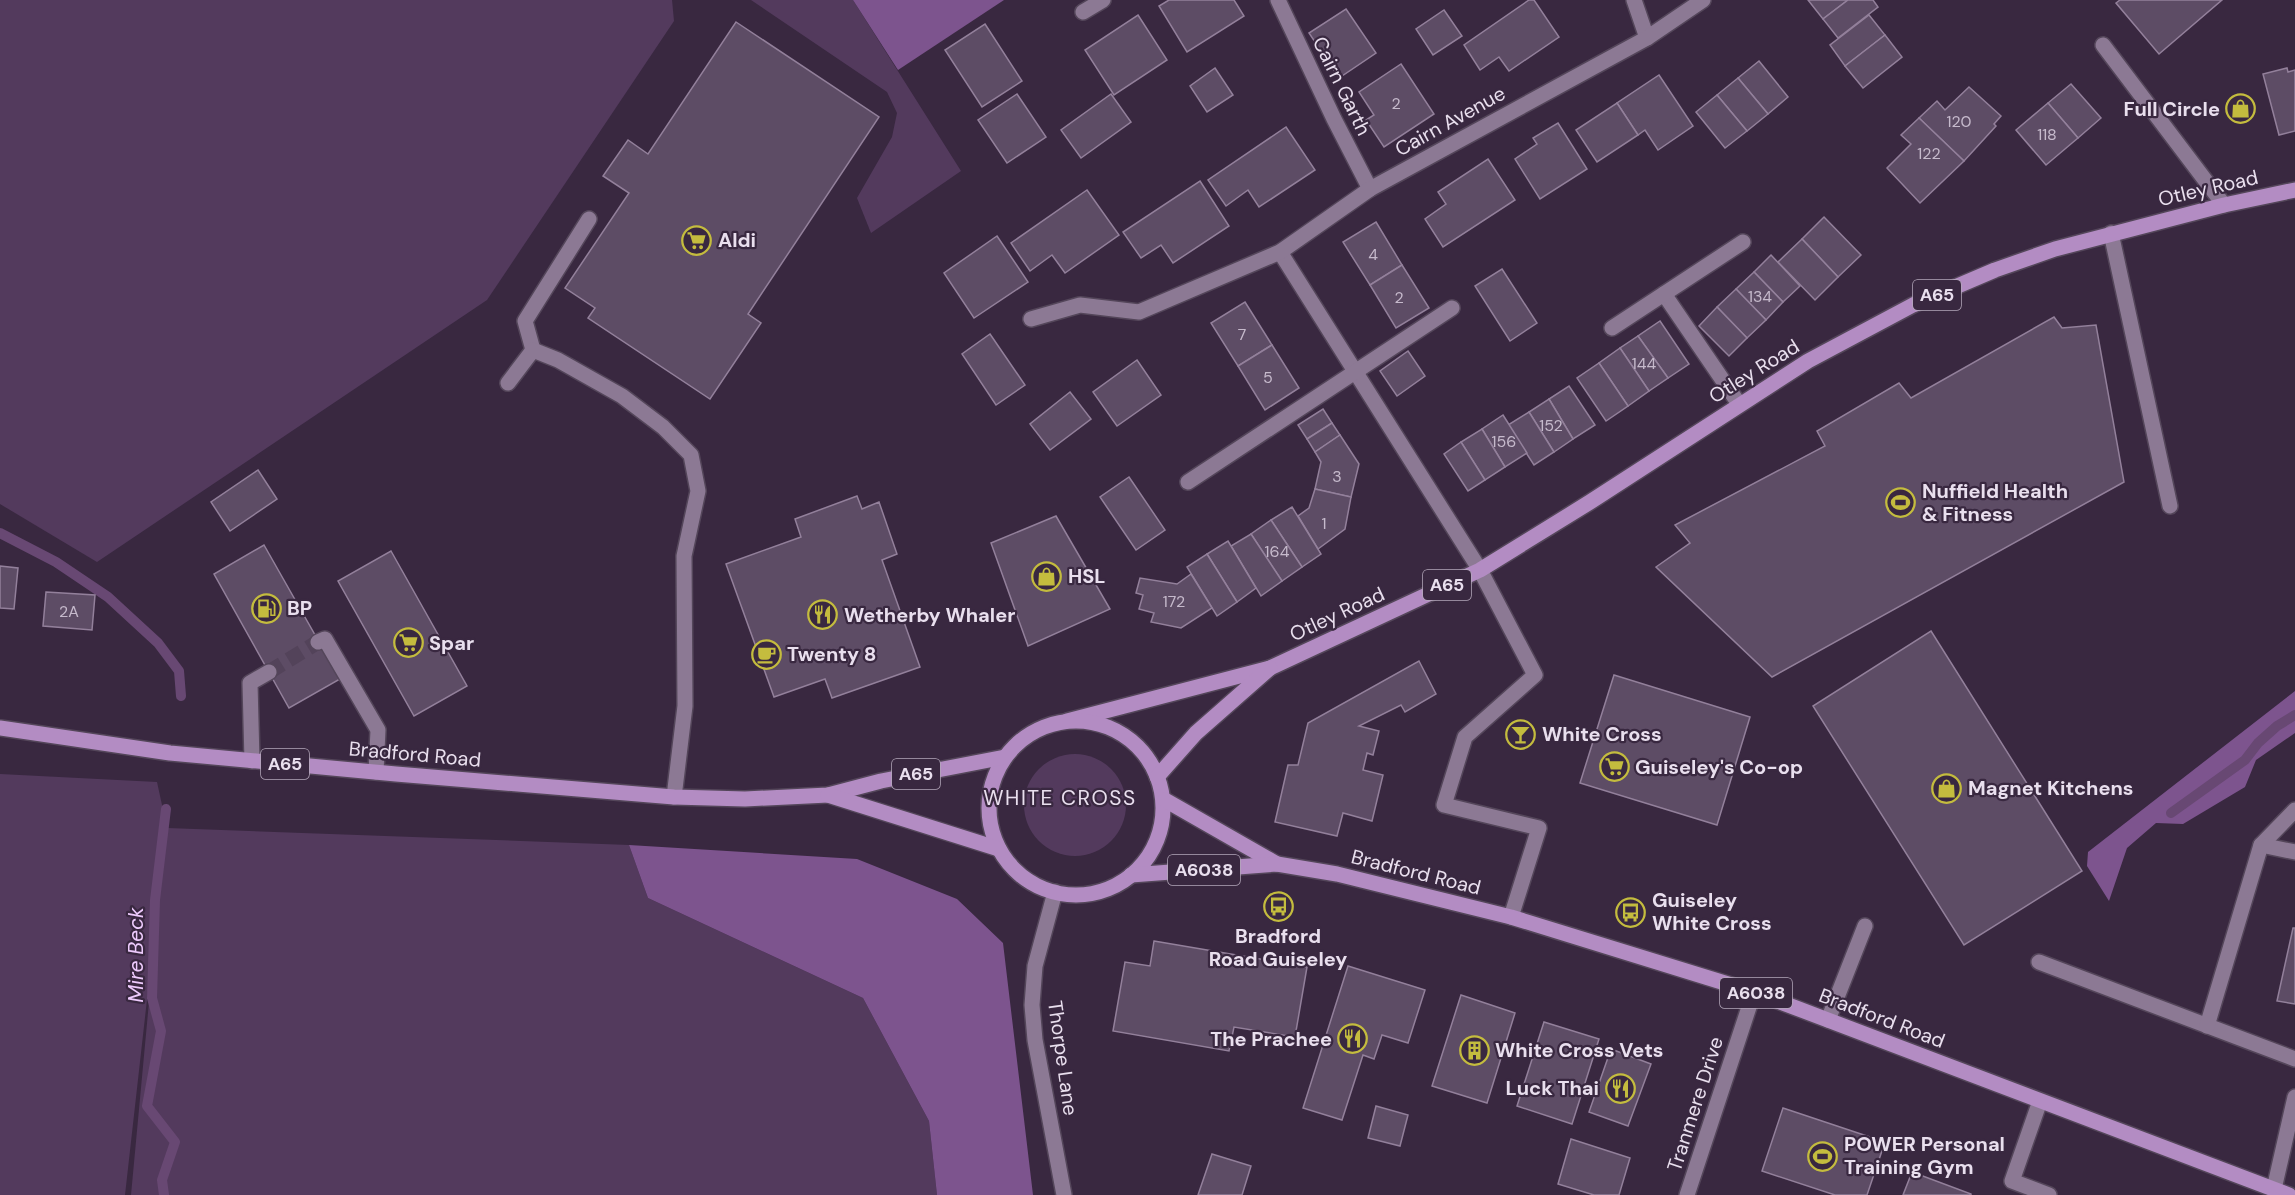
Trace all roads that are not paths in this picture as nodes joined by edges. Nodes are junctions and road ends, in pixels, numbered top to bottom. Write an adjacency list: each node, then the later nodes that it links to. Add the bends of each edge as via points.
1 (1103, 0): 5 (street)
2 (1278, 0): 8 (street, Cairn Garth)
3 (1634, 0): 6 (street)
4 (1703, 0): 6 (street, Cairn Avenue)
5 (1083, 12)
6 (1647, 38): 8 (street, Cairn Avenue)
7 (2103, 45): 10 (street)
8 (1370, 189): 14 (street, Cairn Avenue)
9 (2295, 189): 10 (main road, Otley Road / A65)
10 (2224, 205): 12 (main road, Otley Road / A65)
11 (589, 219): 19 (street, via 525,321)
12 (2111, 233): 22 (main road, Otley Road / A65, via 1995,270 1913,305 1808,361); 24 (street)
13 (1743, 242): 15 (street)
14 (1280, 252): 17 (street, Cairn Avenue, via 1139,312 1080,305); 20 (street)
15 (1664, 294): 18 (street); 22 (street)
16 (1452, 308): 20 (street)
17 (1031, 319)
18 (1612, 328)
19 (533, 350): 21 (street); 36 (street, via 622,396 663,427 691,455 698,491 684,556 685,706)
20 (1356, 370): 23 (street); 25 (street)
21 (508, 382)
22 (1739, 404): 25 (main road, Otley Road / A65)
23 (1188, 482)
24 (2170, 506)
25 (1480, 570): 27 (main road, Otley Road / A65); 45 (street, via 1535,675 1465,736 1444,805 1539,828)
26 (318, 642): 33 (street, via 325,639 378,729)
27 (1270, 668): 29 (main road, Otley Road / A65); 34 (main road, Otley Road / A65, via 1196,733)
28 (269, 672): 32 (street, via 250,683)
29 (1067, 721): 31 (main road, A65, via 1043,727 1022,739); 34 (main road, A65, via 1095,722 1122,734 1143,752)
30 (0, 728): 32 (main road, Bradford Road / A65)
31 (1005, 758): 35 (main road, Bradford Road / A65); 40 (main road, A65, via 993,779 989,802 991,826)
32 (252, 761): 33 (main road, Bradford Road / A65)
33 (376, 772): 36 (main road, Bradford Road / A65)
34 (1157, 777): 37 (main road, A65)
35 (828, 795): 36 (main road, Bradford Road / A65); 40 (main road, Bradford Road / A65)
36 (674, 798)
37 (1165, 800): 42 (main road, Bradford Road / A6038); 43 (main road, A65, via 1160,831 1149,856)
38 (2295, 810): 39 (street)
39 (2261, 845): 41 (street); 50 (street)
40 (999, 849): 44 (main road, A65, via 1016,871 1034,885)
41 (2295, 852)
42 (1277, 864): 43 (main road, Bradford Road / A6038); 45 (main road, Bradford Road / A6038, via 1337,874)
43 (1131, 875): 44 (main road, A65, via 1107,889 1082,895)
44 (1055, 892): 55 (street, Thorpe Lane, via 1035,966 1032,1005)
45 (1511, 917): 48 (main road, Bradford Road / A6038)
46 (1865, 926): 49 (street)
47 (2039, 962): 50 (street)
48 (1754, 992): 49 (main road, Bradford Road / A6038); 56 (street, Tranmere Drive)
49 (1828, 1020): 53 (main road, Bradford Road / A6038)
50 (2207, 1026): 51 (street)
51 (2295, 1059)
52 (2295, 1097): 54 (street)
53 (2040, 1101): 54 (main road, Bradford Road / A6038); 57 (street, via 2012,1181)
54 (2274, 1189): 58 (main road, Bradford Road / A6038)
55 (1064, 1195)
56 (1687, 1195)
57 (2049, 1195)
58 (2289, 1195)

